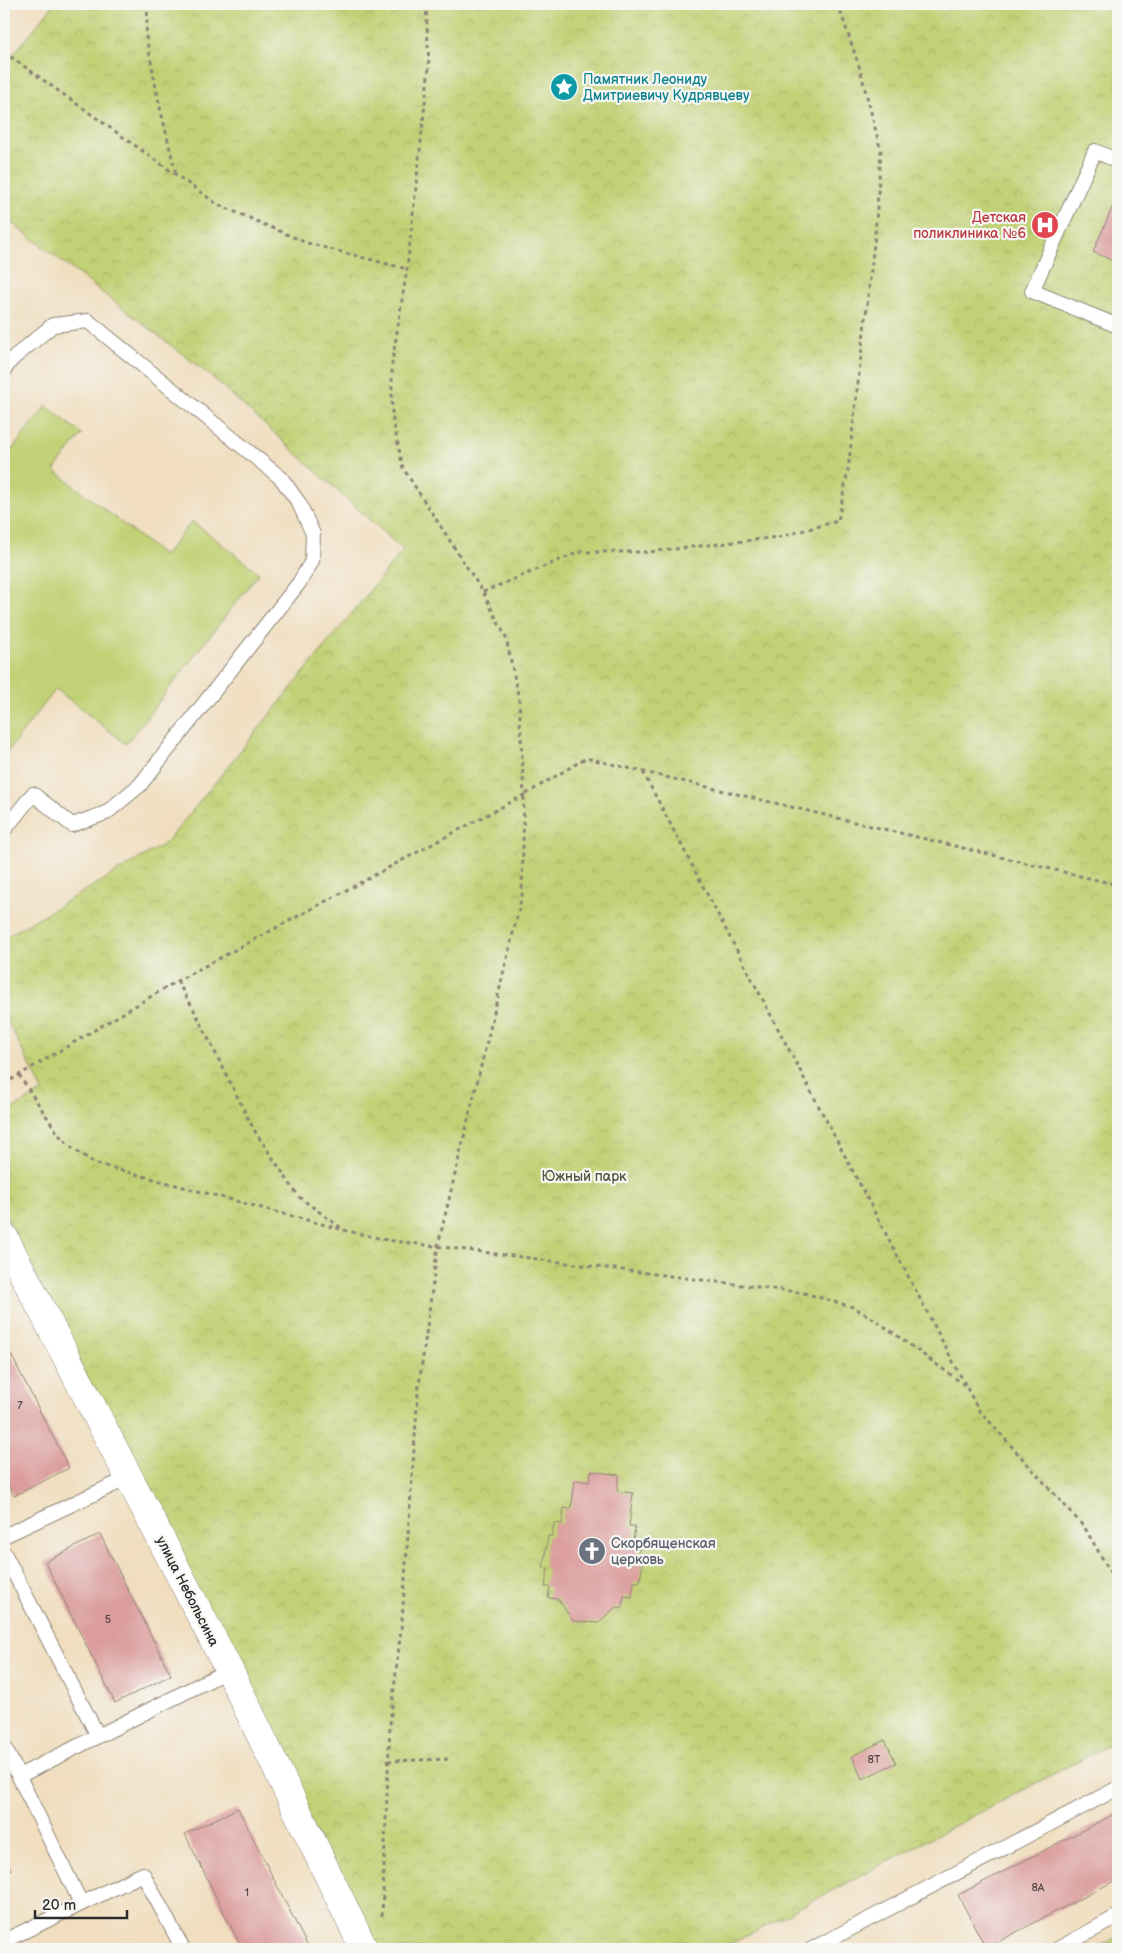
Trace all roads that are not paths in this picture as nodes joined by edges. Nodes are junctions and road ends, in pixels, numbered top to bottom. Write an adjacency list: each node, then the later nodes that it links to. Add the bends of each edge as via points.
1 (1118, 161): 2 (lane, via 1095,152 1032,291)
2 (1118, 326)
3 (4, 370): 4 (lane, via 12,359 53,325 88,320 281,478 299,503 313,534 312,561 299,583 140,786 106,813 72,826 33,794)
4 (4, 830)
5 (4, 1237): 6 (street, улица Небольсина)
6 (130, 1477): 7 (lane); 9 (street, улица Небольсина)
7 (4, 1536)
8 (4, 1553): 10 (lane)
9 (228, 1670): 10 (lane); 18 (street, улица Небольсина)
10 (98, 1736): 12 (lane)
11 (4, 1746): 12 (lane)
12 (19, 1776): 14 (lane)
13 (1118, 1788): 19 (lane)
14 (81, 1903): 16 (lane); 17 (lane, via 142,1874)
15 (1118, 1916): 20 (lane)
16 (4, 1941)
17 (183, 1949)
18 (364, 1949)
19 (812, 1949)
20 (1058, 1949)

